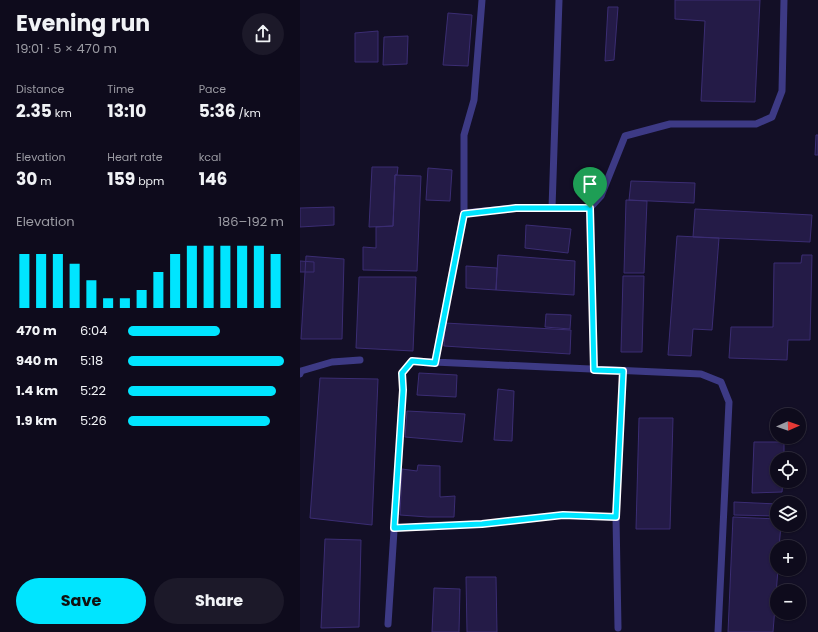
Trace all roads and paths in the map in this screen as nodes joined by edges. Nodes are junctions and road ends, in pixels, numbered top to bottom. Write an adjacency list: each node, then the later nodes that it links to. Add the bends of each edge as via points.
1 (482, 0): 6 (lane, via 474,100 464,135)
2 (559, 0): 4 (lane)
3 (784, 0): 5 (lane, via 782,91 772,117 756,124 670,124 625,136 601,196)
4 (552, 208): 5 (lane); 6 (lane, via 516,208)
5 (590, 208): 9 (lane)
6 (464, 214): 8 (lane)
7 (360, 360): 11 (lane, via 332,362)
8 (435, 363): 9 (lane); 13 (lane, via 412,361 402,373)
9 (594, 370): 10 (lane)
10 (623, 371): 12 (lane); 16 (lane, via 701,374 721,382 729,402)
11 (300, 374)
12 (616, 517): 13 (lane, via 563,515 482,524); 15 (lane)
13 (394, 528): 14 (lane)
14 (388, 624)
15 (618, 628)
16 (718, 632)

